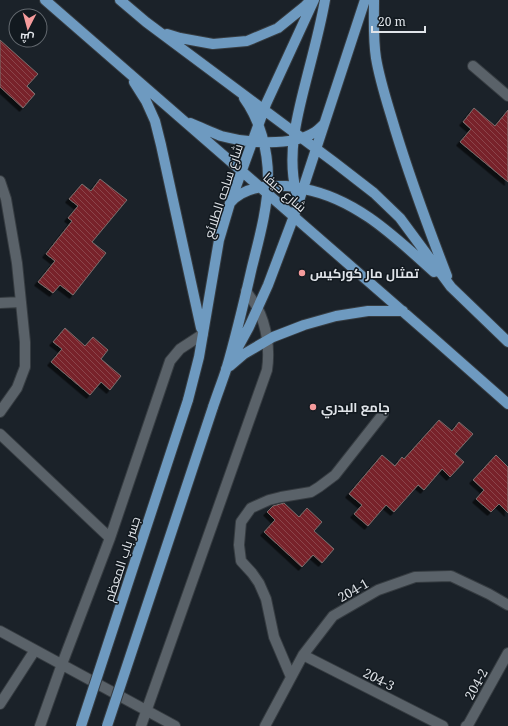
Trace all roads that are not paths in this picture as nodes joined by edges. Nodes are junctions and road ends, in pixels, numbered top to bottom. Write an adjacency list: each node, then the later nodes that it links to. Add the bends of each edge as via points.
1 (45, 0): 10 (main road, شارع حيفا)
2 (120, 0): 8 (main road)
3 (311, 0): 8 (main road, via 278,28 247,41 213,44 180,38)
4 (314, 0): 13 (main road, شارع ساحه الطلائع)
5 (325, 0): 17 (main road, via 320,30 299,106)
6 (365, 0): 15 (main road)
7 (374, 0): 29 (main road, via 379,75 402,151)
8 (156, 29): 11 (main road)
9 (473, 66): 12 (street)
10 (127, 72): 14 (main road, شارع حيفا); 35 (main road, via 146,101 155,121)
11 (236, 89): 13 (main road); 16 (main road, via 252,110)
12 (508, 96)
13 (265, 110): 16 (main road, شارع ساحه الطلائع); 17 (main road)
14 (182, 120): 18 (main road, via 221,136); 21 (main road, شارع حيفا)
15 (325, 123): 17 (main road, via 315,132); 20 (main road)
16 (259, 125): 18 (main road, شارع ساحه الطلائع); 19 (main road)
17 (297, 136): 19 (main road, via 274,143); 20 (main road); 23 (main road, via 292,160)
18 (253, 142): 19 (main road); 21 (main road, شارع ساحه الطلائع)
19 (263, 142): 24 (main road, via 268,178)
20 (317, 149): 23 (main road); 29 (main road, via 374,193 400,218)
21 (241, 171): 24 (main road, شارع حيفا); 25 (main road, شارع ساحه الطلائع)
22 (0, 181): 31 (street, via 6,199)
23 (299, 188): 24 (main road, via 288,186); 26 (main road); 29 (main road, via 339,200 364,214 391,234)
24 (264, 189): 25 (main road, via 245,191); 27 (main road, شارع حيفا); 30 (main road, via 266,207)
25 (230, 203): 35 (main road, شارع ساحه الطلائع, via 219,240)
26 (299, 203): 27 (main road); 28 (main road, via 305,219)
27 (294, 216): 28 (main road, شارع حيفا); 33 (main road)
28 (321, 240): 34 (main road, شارع حيفا)
29 (451, 287): 37 (main road)
30 (246, 291): 33 (street); 38 (main road)
31 (21, 302): 32 (street); 41 (street, via 25,367 17,388)
32 (0, 303)
33 (257, 308): 36 (street); 38 (main road)
34 (403, 311): 36 (main road, via 368,311 336,316 304,325); 40 (main road, شارع حيفا)
35 (203, 334): 39 (main road, شارع ساحه الطلائع); 44 (street, via 180,349 170,361)
36 (267, 341): 38 (main road, via 244,354); 53 (street, via 266,370)
37 (508, 342)
38 (226, 370): 56 (main road, bridge)
39 (188, 400): 55 (main road, جسر باب المعظم, bridge)
40 (508, 404)
41 (0, 410)
42 (383, 414): 51 (street, via 335,475 311,492 269,500 251,508 241,522 241,561 259,583 266,599 274,637)
43 (0, 434): 44 (street)
44 (110, 538): 50 (street)
45 (508, 605): 49 (street, 204-1, via 451,576 415,577 378,590 333,616)
46 (0, 631): 47 (street)
47 (35, 650): 50 (street); 52 (street)
48 (508, 653): 61 (street, 204-2)
49 (303, 655): 51 (street, 204-1); 60 (street, 204-3)
50 (62, 664): 53 (street); 54 (street)
51 (291, 677): 59 (street, 204-1)
52 (0, 704)
53 (146, 710): 57 (street); 58 (street)
54 (40, 726)
55 (81, 726)
56 (107, 726)
57 (141, 726)
58 (175, 726)
59 (265, 726)
60 (443, 726)
61 (466, 726)

